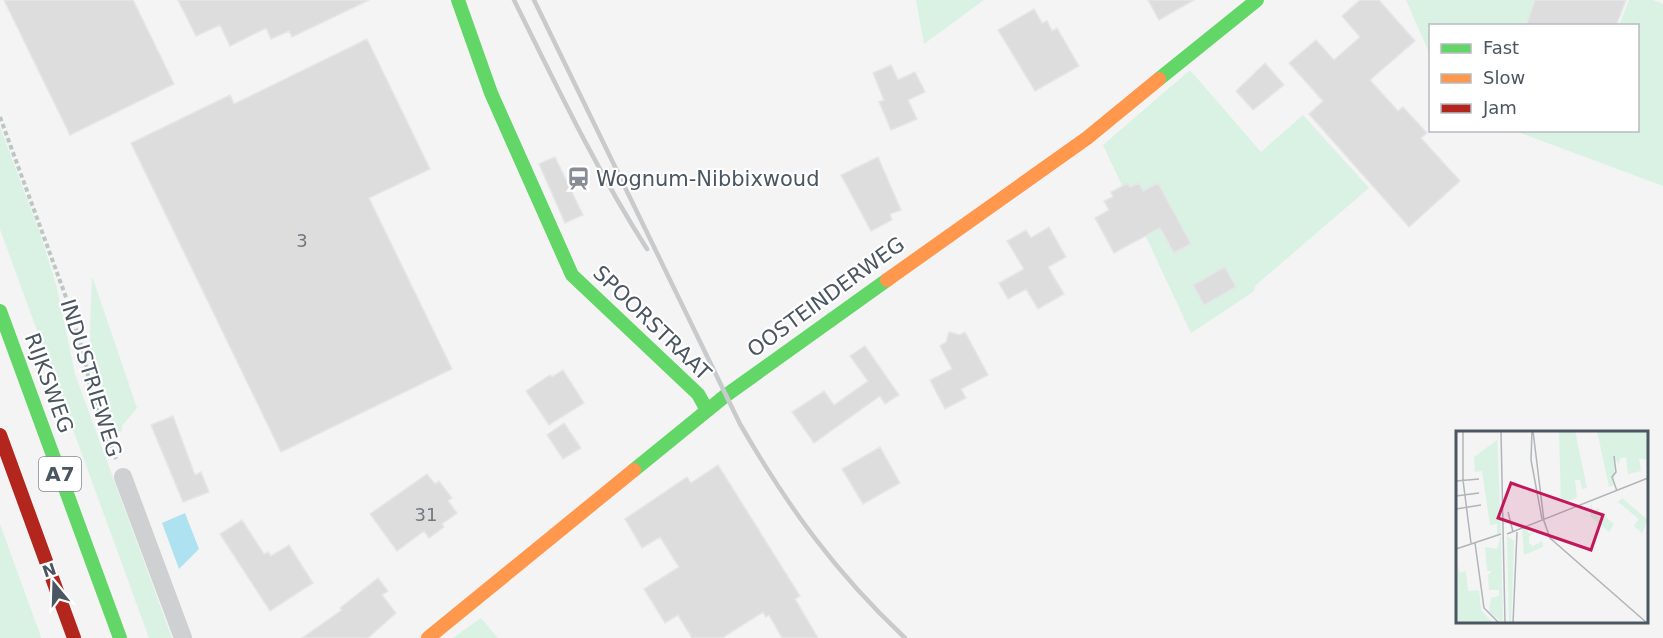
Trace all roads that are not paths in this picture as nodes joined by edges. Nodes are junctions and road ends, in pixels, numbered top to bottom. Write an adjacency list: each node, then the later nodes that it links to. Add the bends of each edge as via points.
1 (458, 0): 4 (main road, SPOORSTRAAT, via 491,93 572,275 698,394)
2 (1257, 0): 4 (main road, OOSTEINDERWEG, via 1087,138)
3 (0, 310): 8 (main road, RIJKSWEG / A7)
4 (707, 410): 10 (main road, OOSTEINDERWEG)
5 (0, 435): 7 (main road, A7)
6 (123, 477): 9 (street, INDUSTRIEWEG)
7 (74, 638)
8 (120, 638)
9 (183, 638)
10 (428, 638)

